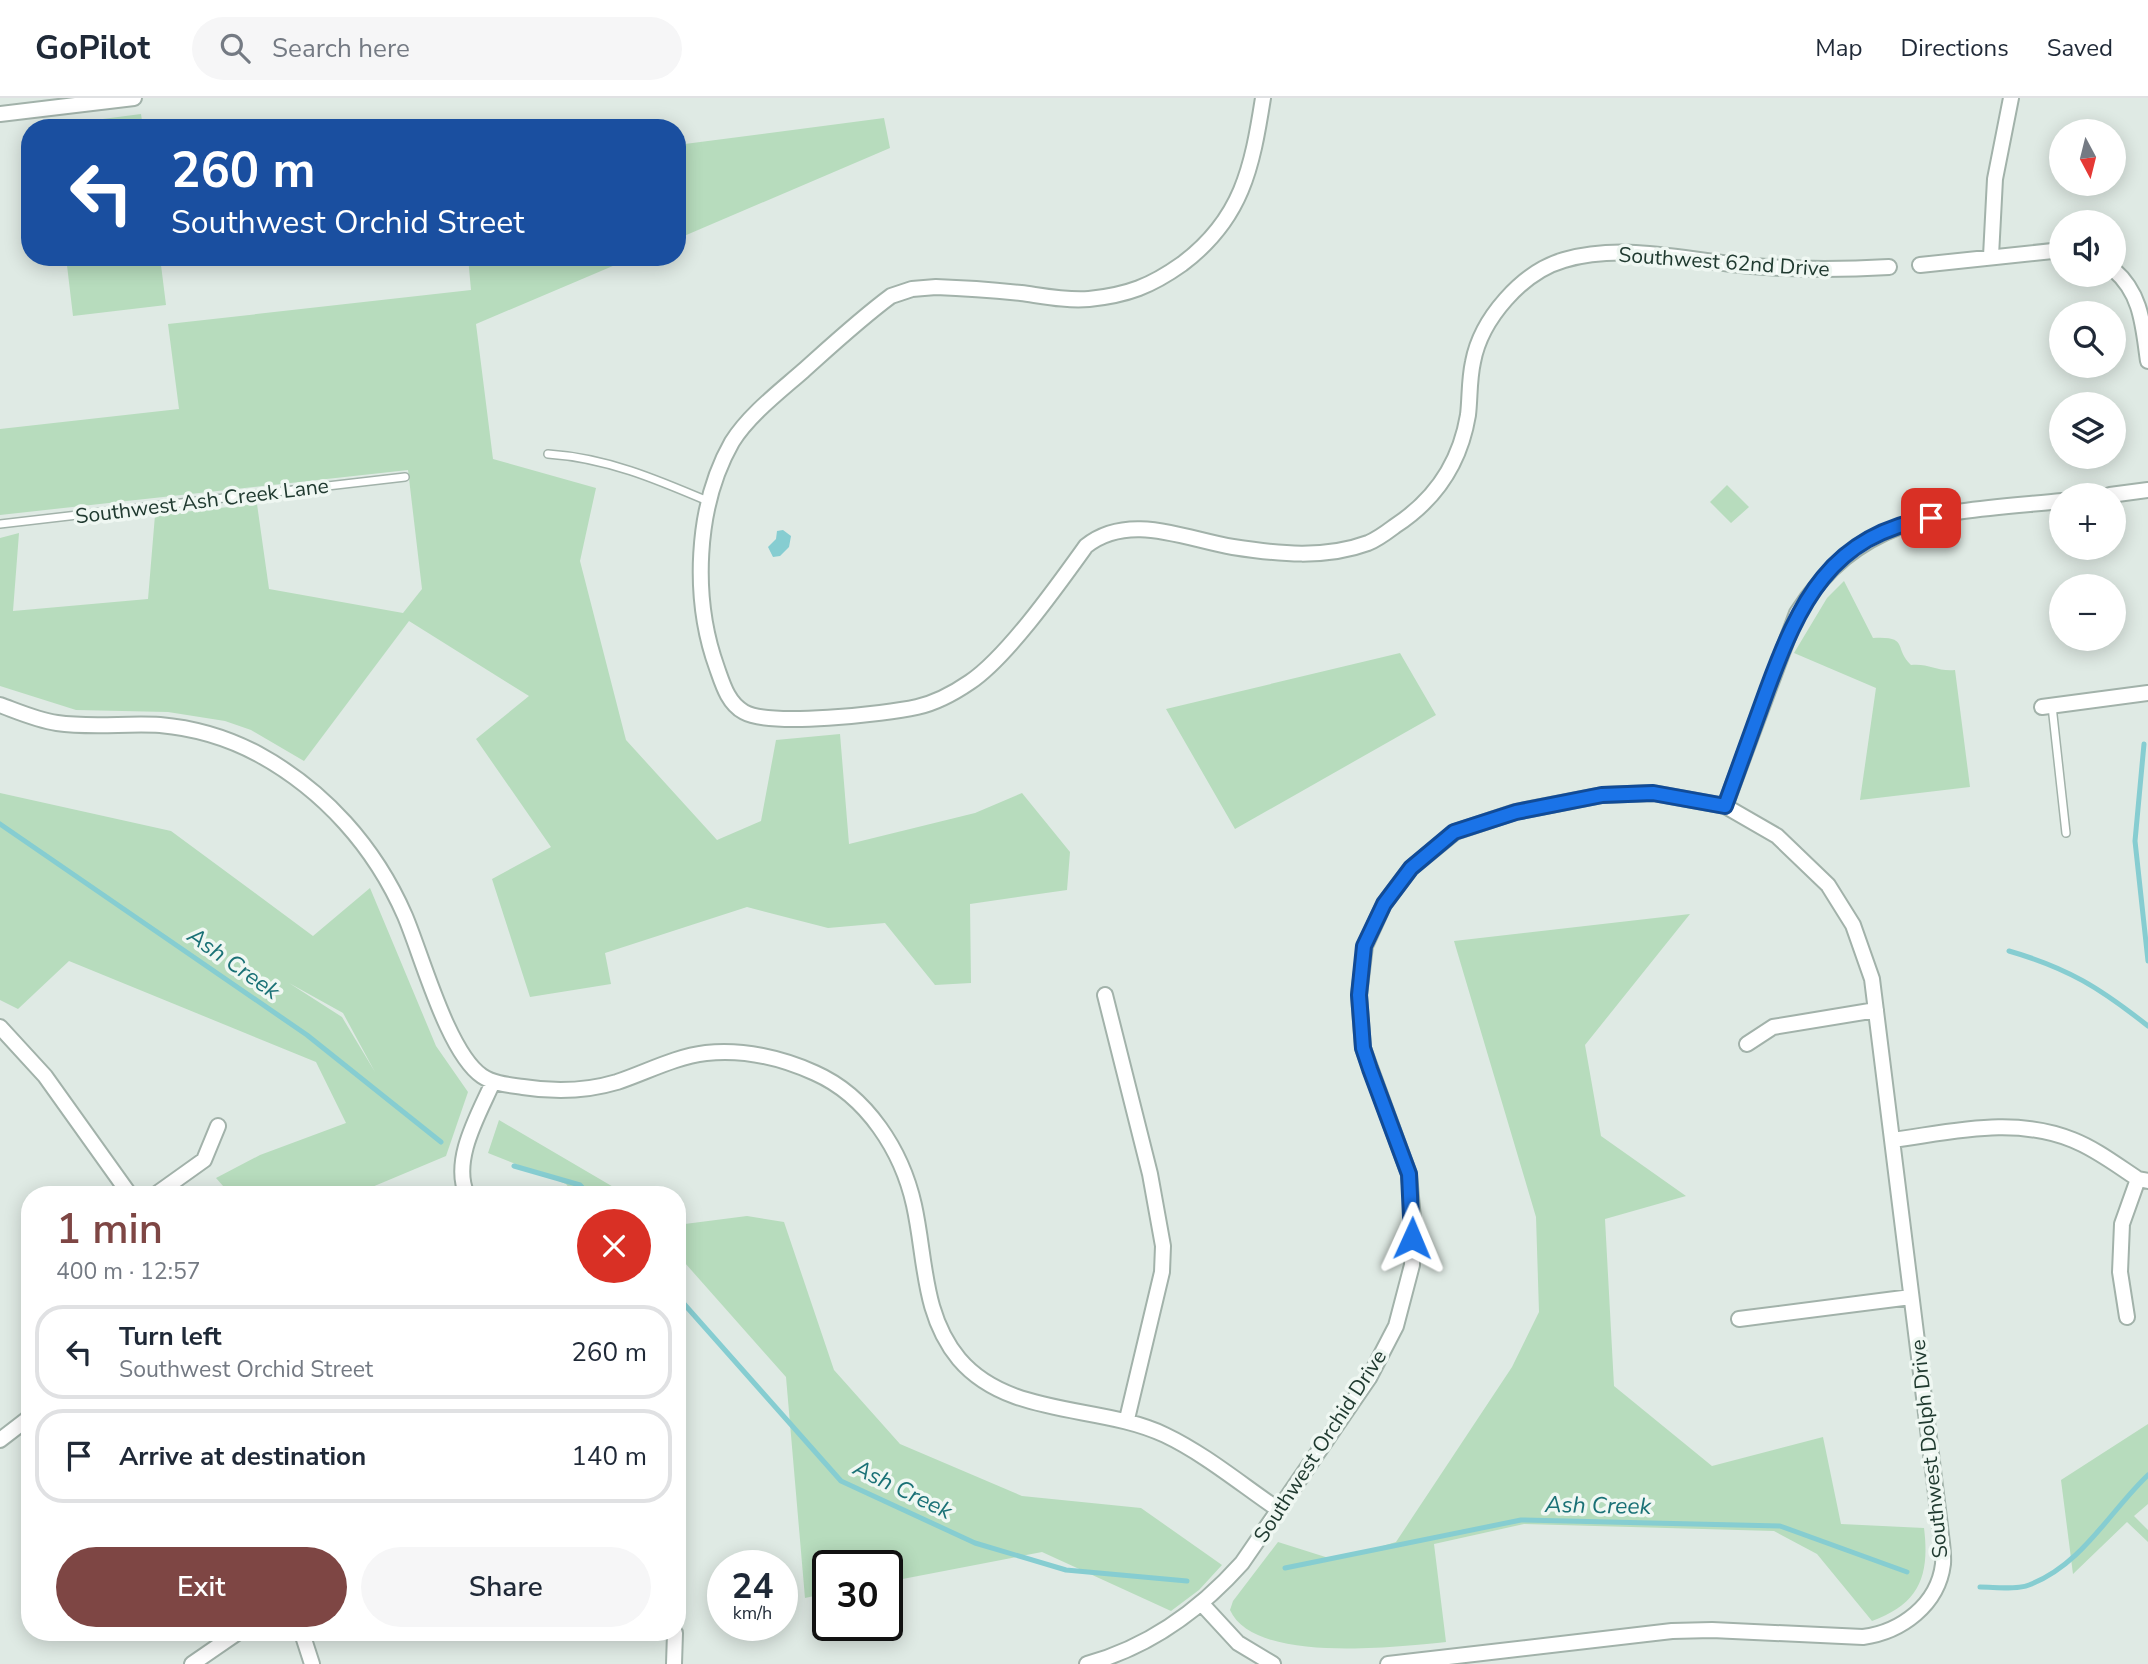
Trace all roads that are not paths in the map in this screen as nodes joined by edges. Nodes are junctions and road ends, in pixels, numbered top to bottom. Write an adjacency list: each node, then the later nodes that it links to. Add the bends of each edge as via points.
1 (134, 98): 4 (street)
2 (1263, 98): 15 (street, Southwest 62nd Drive, via 1249,168 1232,212 1198,251 1156,283 1088,299 936,287 891,296 771,399 734,440)
3 (2011, 98): 6 (street, via 1995,179)
4 (0, 114)
5 (2049, 251): 6 (street)
6 (1991, 256): 7 (street)
7 (1920, 265)
8 (1889, 267): 15 (street, Southwest 62nd Drive, via 1789,269 1635,253 1588,254 1535,271 1482,335 1473,361 1467,417 1449,473 1418,511 1372,542 1343,551 1296,555 1232,547 1159,530 1100,535 1086,546 990,667 918,707 847,717 771,718 745,713 727,695 711,652 702,589 703,536)
9 (2126, 283): 10 (street, via 2140,307)
10 (2148, 361)
11 (548, 454): 15 (lane, via 615,464)
12 (405, 477): 17 (lane, Southwest Ash Creek Lane)
13 (2148, 490): 14 (street)
14 (2126, 493)
15 (710, 502)
16 (2049, 503): 21 (street, via 1916,520 1880,533 1843,556 1797,613)
17 (0, 524)
18 (2148, 693): 20 (street)
19 (0, 705): 27 (street, via 62,724 163,726 223,738 304,784 349,825 376,863 403,912 460,1052 478,1074)
20 (2047, 706): 22 (lane)
21 (1725, 806): 24 (street, Southwest Dolph Drive, via 1777,836 1828,885 1864,953); 40 (street, Southwest Orchid Drive, via 1653,793 1602,795 1516,812 1454,832 1411,868 1384,904 1364,946 1359,995 1363,1048 1409,1174 1412,1265 1396,1326 1384,1351)
22 (2066, 833)
23 (1105, 995): 37 (street, via 1150,1174 1163,1246 1162,1272)
24 (1876, 1010): 26 (street, via 1773,1027); 29 (street, Southwest Dolph Drive)
25 (0, 1027): 31 (street, via 45,1076)
26 (1747, 1044)
27 (493, 1082): 33 (street, via 468,1140); 37 (street, via 545,1091 578,1089 709,1053 781,1060 819,1074 849,1094 870,1116 903,1168 914,1206 927,1295 939,1329 961,1362 986,1382 1018,1398)
28 (218, 1126): 32 (street, via 204,1160)
29 (1892, 1140): 30 (street, via 2029,1127 2074,1140); 34 (street, Southwest Dolph Drive)
30 (2143, 1180): 35 (street, via 2122,1224 2120,1272)
31 (124, 1186)
32 (168, 1186)
33 (463, 1186)
34 (1911, 1297): 36 (street); 50 (street, Southwest Dolph Drive, via 1943,1563 1938,1586 1924,1606 1900,1626 1863,1637 1672,1632)
35 (2127, 1317)
36 (1739, 1319)
37 (1127, 1419): 40 (street, via 1168,1436)
38 (21, 1425): 39 (street)
39 (0, 1440)
40 (1279, 1510): 41 (street, Southwest Orchid Drive, via 1242,1563)
41 (1202, 1604): 48 (street, Southwest Orchid Drive, via 1134,1647); 49 (street, via 1238,1643)
42 (225, 1641): 45 (street)
43 (305, 1641): 46 (street)
44 (675, 1641): 47 (street)
45 (192, 1664)
46 (312, 1664)
47 (674, 1664)
48 (1087, 1664)
49 (1273, 1664)
50 (1396, 1664)

